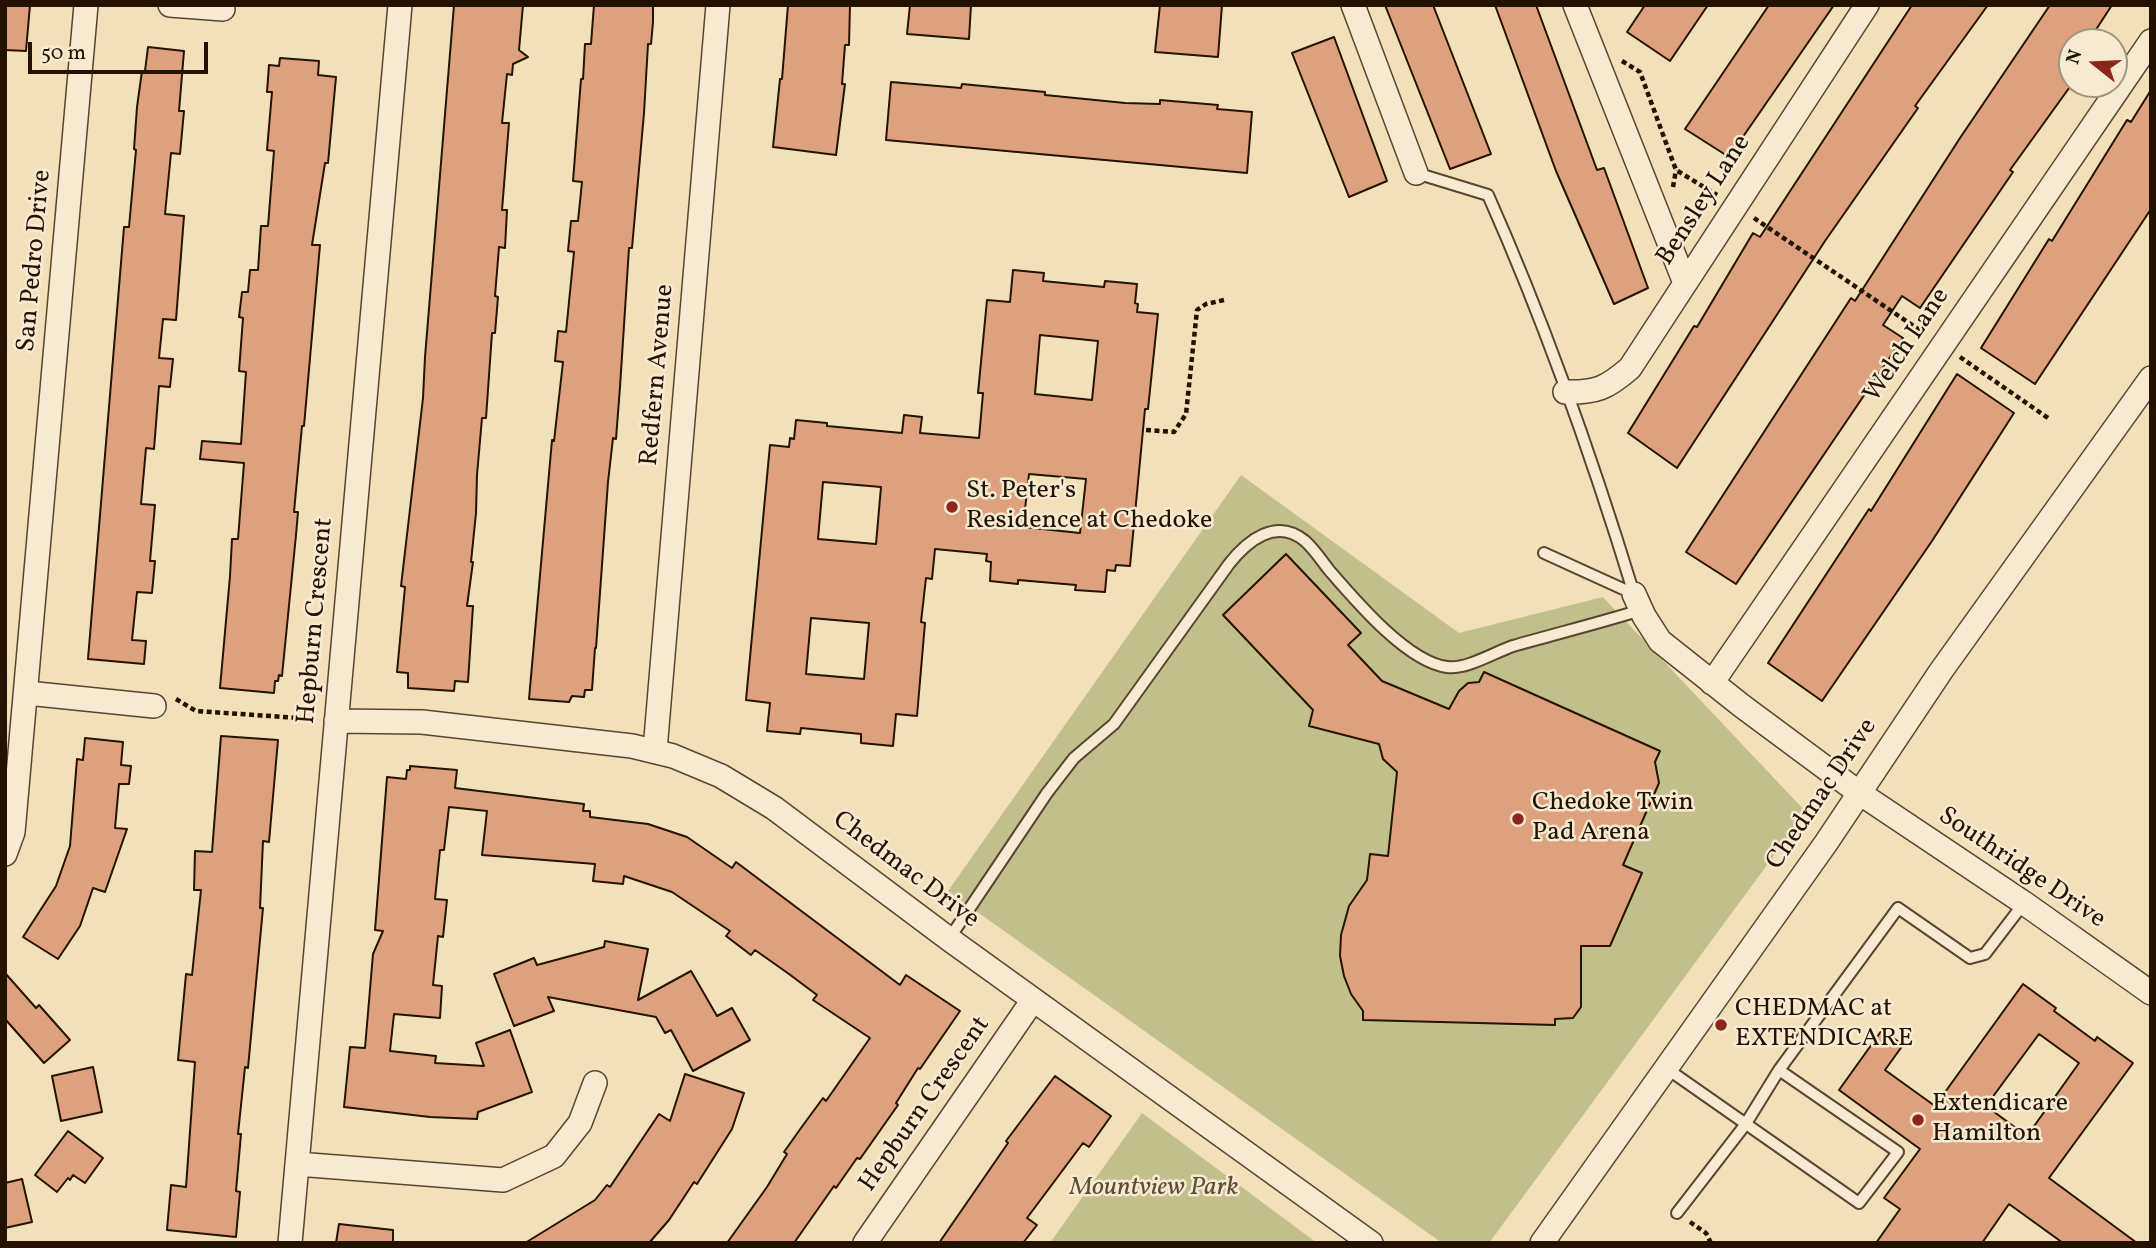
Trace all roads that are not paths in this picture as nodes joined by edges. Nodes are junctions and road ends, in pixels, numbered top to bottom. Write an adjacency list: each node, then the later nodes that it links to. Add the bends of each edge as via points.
1 (86, 5): 18 (street, San Pedro Drive)
2 (170, 5): 8 (street)
3 (400, 5): 20 (street, Hepburn Crescent)
4 (718, 5): 21 (street, Redfern Avenue)
5 (1353, 5): 11 (street)
6 (1596, 5): 9 (street)
7 (1867, 5): 12 (street, Bensley Lane)
8 (223, 9)
9 (1579, 15): 12 (street)
10 (2151, 41): 17 (street, Welch Lane)
11 (1416, 173): 14 (lane, via 1488,195)
12 (1685, 283): 14 (street, Bensley Lane, via 1630,368 1610,386 1586,393)
13 (2151, 378): 22 (street, Chedmac Drive)
14 (1565, 392): 16 (lane, via 1604,494)
15 (1544, 553): 16 (lane)
16 (1637, 602): 17 (street, Southridge Drive, via 1660,641); 25 (lane, via 1448,668 1401,643 1349,593 1305,541 1275,531 1261,535 1241,549 1114,724 1074,758)
17 (1712, 683): 22 (street, Southridge Drive)
18 (27, 693): 19 (street); 23 (street, San Pedro Drive, via 13,832)
19 (164, 701)
20 (336, 721): 21 (street, Chedmac Drive, via 422,722); 32 (street, Hepburn Crescent)
21 (655, 750): 25 (street, Chedmac Drive, via 721,776 774,808)
22 (1858, 792): 24 (street, Southridge Drive); 28 (street, Chedmac Drive)
23 (5, 854)
24 (2024, 902): 26 (street, Southridge Drive); 29 (lane, via 1985,954 1970,958 1898,908)
25 (949, 939): 27 (street, Chedmac Drive)
26 (2151, 993)
27 (1033, 1000): 35 (street, Hepburn Crescent); 36 (street, Chedmac Drive)
28 (1667, 1068): 31 (lane); 37 (street, Chedmac Drive)
29 (1779, 1070): 31 (lane); 31 (lane, via 1898,1152 1859,1203)
30 (595, 1083): 32 (street, via 580,1123 554,1156 503,1180)
31 (1745, 1125): 33 (lane)
32 (297, 1164): 34 (street, Hepburn Crescent)
33 (1677, 1213)
34 (290, 1243)
35 (865, 1243)
36 (1371, 1243)
37 (1542, 1243)

